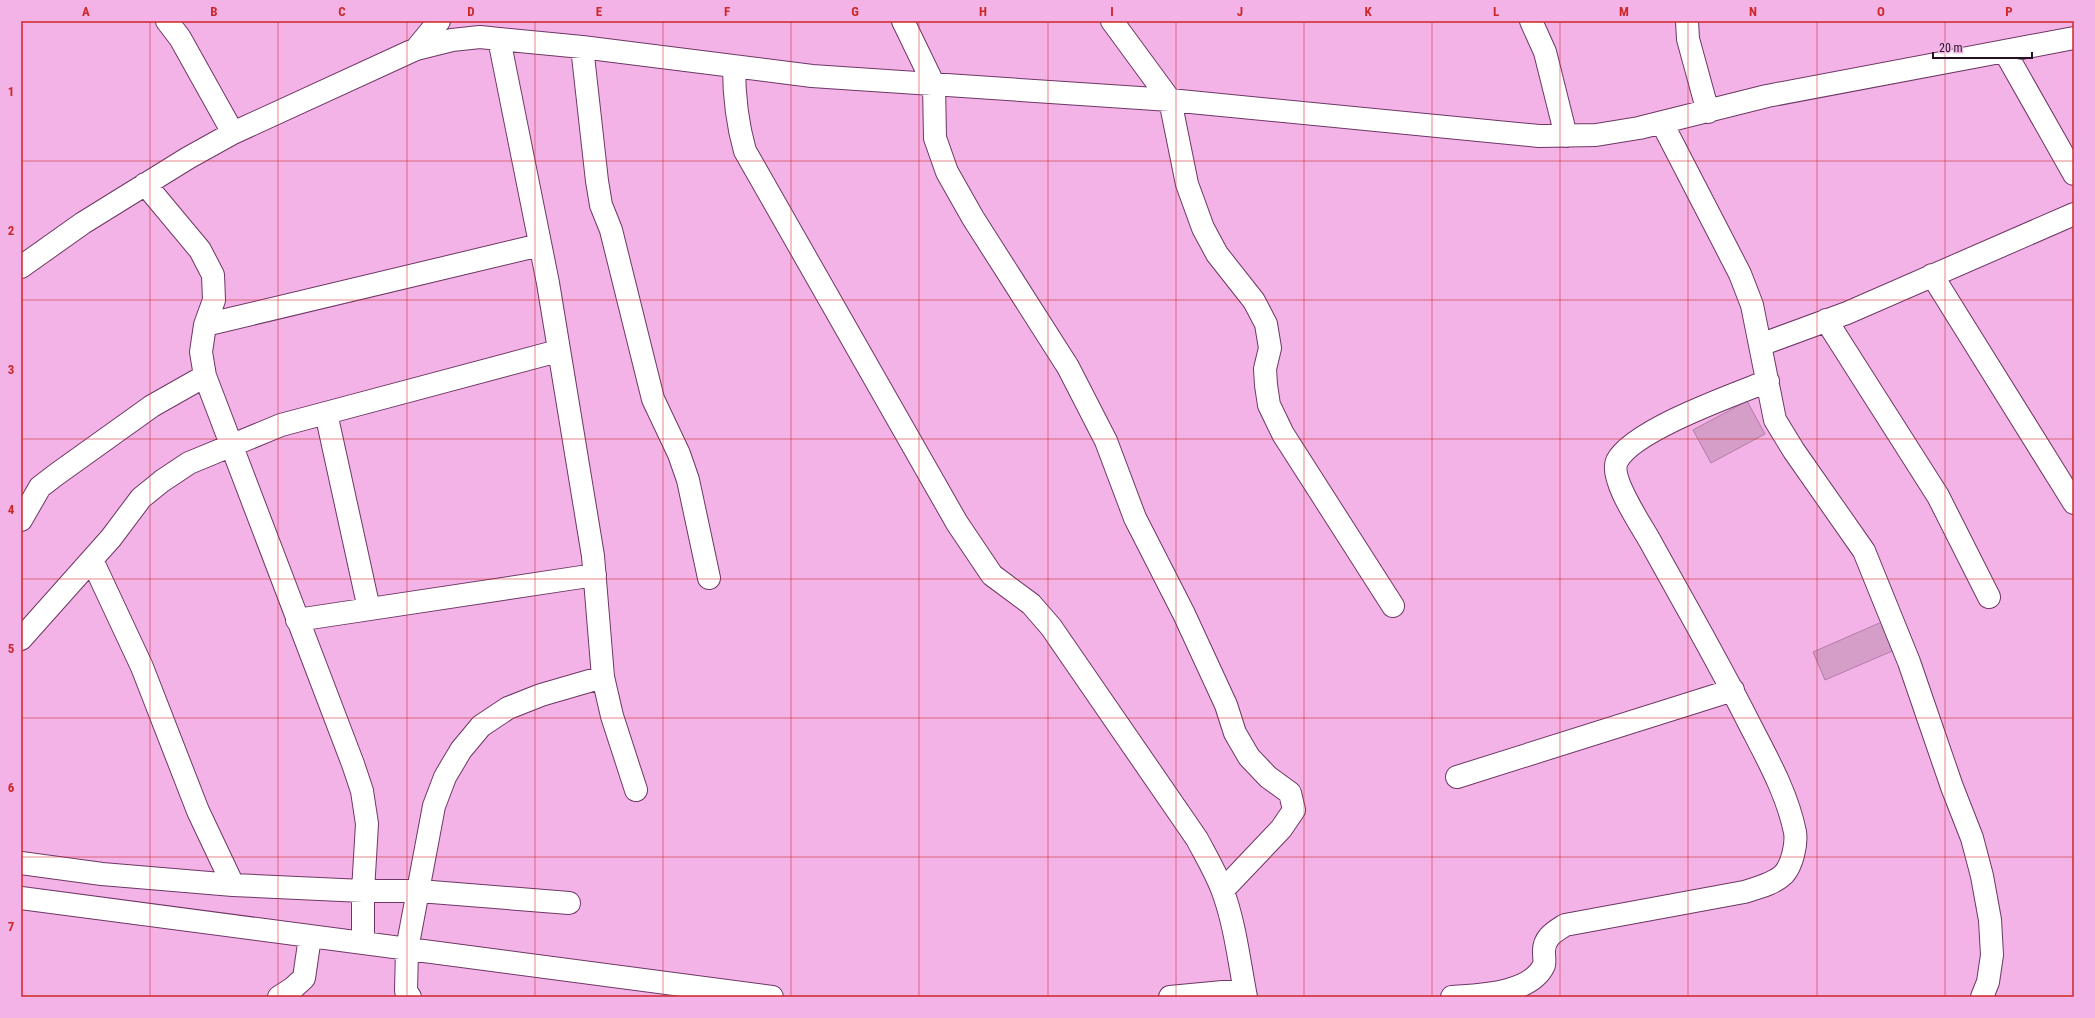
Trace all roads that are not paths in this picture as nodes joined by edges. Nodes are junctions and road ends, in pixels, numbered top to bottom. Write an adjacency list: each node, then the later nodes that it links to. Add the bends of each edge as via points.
1 (166, 21): 17 (street, via 180,38)
2 (439, 21): 10 (street)
3 (903, 21): 13 (street)
4 (1112, 21): 14 (street)
5 (1531, 21): 18 (street, via 1545,52)
6 (1687, 21): 15 (street, via 1688,39)
7 (2074, 38): 11 (street)
8 (499, 39): 9 (street); 10 (street, via 480,37 452,40); 22 (street)
9 (582, 47): 12 (street); 37 (street, via 601,205 611,230 653,399 688,480)
10 (416, 49): 17 (street)
11 (2005, 52): 15 (street, via 1767,96); 19 (street)
12 (734, 66): 13 (street, via 812,76); 49 (street, via 734,96 745,152 957,523 992,575 1031,604 1051,627 1197,840)
13 (934, 85): 14 (street); 49 (street, via 935,138 947,172 1081,392 1106,441 1135,518 1184,614 1226,705 1235,733 1249,757 1268,777 1290,793 1294,810 1281,829)
14 (1170, 100): 18 (street, via 1539,136); 39 (street, via 1178,146 1203,228 1217,254 1254,301 1266,324 1270,348 1265,369 1269,405 1283,434)
15 (1708, 112): 16 (street)
16 (1662, 123): 18 (street, via 1596,135); 27 (street, via 1682,157 1692,183 1740,274 1752,305)
17 (233, 133): 20 (street)
18 (1566, 136)
19 (2074, 174)
20 (145, 184): 23 (street); 26 (street, via 200,250 213,275 214,300)
21 (2074, 214): 24 (street)
22 (540, 245): 26 (street); 28 (street)
23 (21, 267)
24 (1932, 275): 25 (street); 33 (street)
25 (1826, 320): 27 (street); 38 (street, via 1938,496)
26 (204, 325): 29 (street, via 201,352)
27 (1760, 345): 30 (street)
28 (558, 351): 31 (street); 36 (street)
29 (205, 376): 32 (street); 34 (street, via 152,406 40,487)
30 (1768, 381): 44 (street, via 1673,420 1623,451 1616,464 1617,479 1633,512); 64 (street, via 1775,420 1864,551 1909,662 1972,838 1990,920 1992,955 1988,982)
31 (326, 413): 32 (street, via 281,425); 40 (street)
32 (230, 444): 35 (street, via 189,463 162,480 141,498); 41 (street)
33 (2074, 503)
34 (21, 520)
35 (92, 560): 42 (street); 48 (street, via 142,667 198,810)
36 (595, 575): 40 (street); 43 (street)
37 (709, 578)
38 (1989, 597)
39 (1393, 606)
40 (369, 609): 41 (street)
41 (297, 620): 50 (street, via 362,791 367,824)
42 (23, 630)
43 (603, 677): 46 (street, via 612,716); 51 (street, via 514,705 481,726 461,750 445,777 434,806)
44 (1733, 690): 45 (street); 63 (street, via 1768,757 1783,792 1795,834 1793,855 1784,874 1765,885 1744,892 1565,925 1551,933 1544,946 1544,964 1535,977 1512,989)
45 (1457, 777)
46 (636, 790)
47 (21, 863): 48 (street, via 102,874)
48 (233, 885): 50 (street)
49 (1223, 890): 57 (street)
50 (363, 891): 51 (street); 55 (street)
51 (419, 891): 53 (street); 56 (street)
52 (21, 898): 54 (street)
53 (568, 902)
54 (310, 936): 55 (street); 59 (street, via 304,978)
55 (363, 943): 56 (street)
56 (407, 949): 58 (street); 60 (street, via 406,991)
57 (1245, 994): 62 (street)
58 (751, 996): 61 (street)
59 (279, 997)
60 (410, 997)
61 (772, 997)
62 (1170, 997)
63 (1452, 997)
64 (1982, 997)

